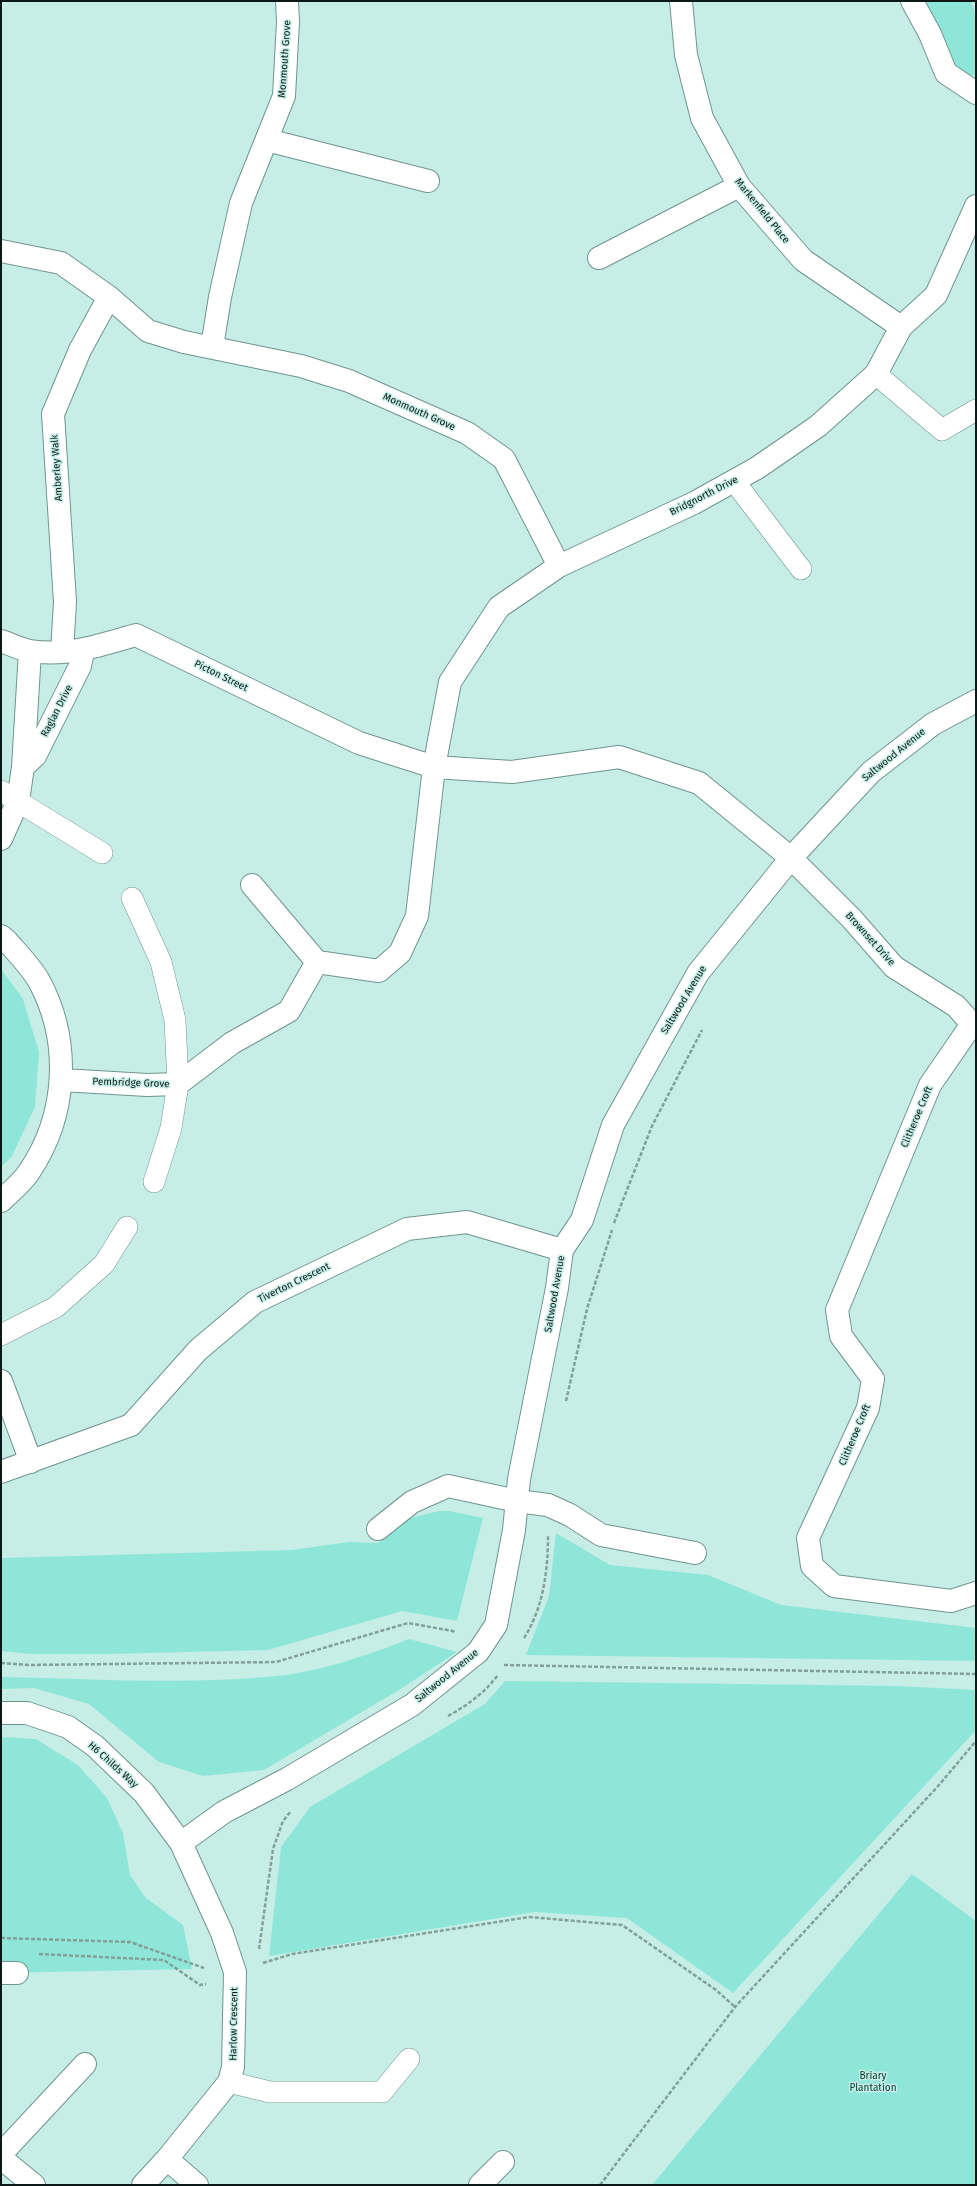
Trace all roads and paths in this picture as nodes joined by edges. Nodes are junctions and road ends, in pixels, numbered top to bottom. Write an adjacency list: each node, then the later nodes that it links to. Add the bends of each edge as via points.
1 (287, 1): 5 (street, Monmouth Grove, via 284,96)
2 (681, 1): 7 (street, Markenfield Place, via 686,55 702,118)
3 (912, 1): 4 (street, via 930,34 946,73)
4 (976, 93)
5 (267, 140): 6 (street); 13 (street, Monmouth Grove, via 241,203)
6 (428, 181)
7 (739, 186): 10 (street); 12 (street, Markenfield Place, via 803,260)
8 (976, 206): 12 (street, Bridgnorth Drive, via 936,295)
9 (1, 251): 11 (street, Monmouth Grove, via 61,263)
10 (599, 258)
11 (109, 297): 13 (street, Monmouth Grove, via 148,331 184,342); 21 (street, Amberley Walk, via 80,350 53,414 65,602)
12 (901, 327): 14 (street, Bridgnorth Drive)
13 (212, 346): 17 (street, Monmouth Grove, via 301,366 349,381 466,432 504,459)
14 (876, 374): 15 (lane, via 942,430); 16 (street, Bridgnorth Drive, via 818,426)
15 (976, 410)
16 (734, 481): 17 (street, Bridgnorth Drive, via 694,503); 18 (lane)
17 (559, 566): 24 (street, Bridgnorth Drive, via 499,607 450,682)
18 (801, 569)
19 (1, 641): 20 (street, Picton Street)
20 (30, 651): 21 (street, Picton Street); 23 (street, Raglan Drive)
21 (72, 651): 23 (street, Raglan Drive, via 80,666 35,756); 24 (street, Picton Street, via 136,635 360,743)
22 (976, 701): 28 (street, Saltwood Avenue, via 933,724 871,772)
23 (23, 767): 25 (street, Raglan Drive)
24 (434, 767): 28 (street, Picton Street, via 512,772 619,758 699,784); 32 (street, Bridgnorth Drive, via 417,916 400,953 379,971)
25 (10, 796): 26 (street, Raglan Drive); 27 (lane)
26 (1, 839)
27 (102, 853)
28 (791, 858): 33 (street, Brownset Drive, via 852,919 894,967 956,1006); 40 (street, Saltwood Avenue, via 698,973 613,1125 582,1220)
29 (252, 886): 32 (street)
30 (132, 898): 36 (lane, via 161,962 175,1020)
31 (1, 936): 35 (street, via 39,981 58,1029)
32 (317, 962): 36 (street, Pembridge Grove, via 288,1011 232,1043)
33 (974, 1024): 50 (street, Clitheroe Croft, via 930,1086 837,1310 841,1336 872,1379 868,1408 808,1538 812,1566 834,1586 951,1601)
34 (703, 1028): 43 (path, via 652,1126 613,1224 587,1309)
35 (62, 1080): 36 (street, Pembridge Grove, via 147,1085); 38 (street, via 52,1129 28,1173)
36 (178, 1084): 37 (lane, via 171,1128)
37 (154, 1182)
38 (1, 1201)
39 (127, 1227): 41 (lane, via 104,1264 56,1307)
40 (562, 1250): 44 (street, Tiverton Crescent, via 467,1222 407,1229 255,1302 198,1350 131,1425); 46 (street, Saltwood Avenue)
41 (1, 1335)
42 (1, 1381): 44 (street)
43 (565, 1409)
44 (31, 1462): 45 (street, Tiverton Crescent)
45 (1, 1472)
46 (517, 1501): 47 (street); 48 (street, via 448,1486 412,1502); 57 (street, Saltwood Avenue, via 496,1625 478,1652 412,1705 224,1812)
47 (548, 1505): 49 (street, via 570,1515 601,1535); 51 (path, via 548,1548 543,1596 533,1623)
48 (378, 1529)
49 (695, 1553)
50 (976, 1593)
51 (522, 1642)
52 (510, 1660): 54 (path, via 486,1690)
53 (1, 1713): 57 (street, H6 Childs Way, via 27,1713 68,1728 94,1746 144,1792)
54 (445, 1717)
55 (976, 1741): 62 (path, via 939,1785)
56 (295, 1806): 60 (path, via 283,1821 273,1849)
57 (181, 1843): 61 (street, Harlow Crescent, via 222,1933)
58 (1, 1938): 61 (path, via 130,1942)
59 (37, 1954): 61 (path, via 164,1960 200,1985)
60 (256, 1965): 61 (path); 62 (path, via 292,1954 529,1917 622,1925 716,1990)
61 (235, 1977): 65 (street, Harlow Crescent, via 233,2067)
62 (735, 2007): 74 (path)
63 (408, 2059): 65 (lane, via 382,2092 270,2092)
64 (85, 2064): 66 (street)
65 (229, 2082): 68 (street, Harlow Crescent)
66 (1, 2154)
67 (1, 2158): 70 (street)
68 (167, 2159): 71 (street, Harlow Crescent); 72 (street)
69 (504, 2162): 73 (street)
70 (34, 2185)
71 (143, 2185)
72 (197, 2185)
73 (480, 2185)
74 (600, 2185)

